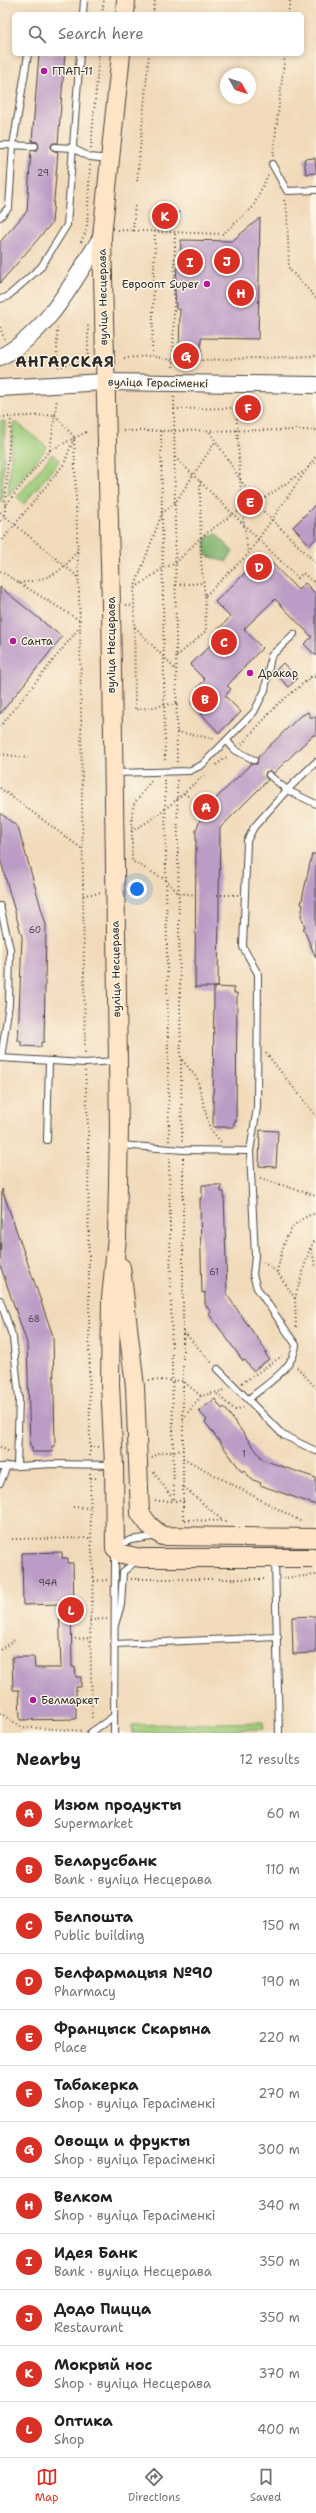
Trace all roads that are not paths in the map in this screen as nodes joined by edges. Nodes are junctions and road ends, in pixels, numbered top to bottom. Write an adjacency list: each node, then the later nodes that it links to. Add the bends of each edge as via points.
1 (84, 0): 3 (lane)
2 (126, 0): 4 (main road)
3 (83, 12)
4 (125, 12)
5 (28, 56): 9 (lane)
6 (80, 56): 12 (lane)
7 (121, 56): 13 (main road, вуліца Несцерава)
8 (0, 145): 9 (lane)
9 (13, 145): 10 (lane); 16 (lane, via 9,207)
10 (35, 146)
11 (55, 147): 12 (lane)
12 (72, 148): 13 (lane, via 90,157); 18 (lane, via 67,225 41,267 7,297)
13 (110, 159): 17 (main road, вуліца Несцерава)
14 (272, 164): 15 (lane, via 287,191)
15 (316, 190)
16 (0, 217)
17 (102, 232): 19 (street, via 53,312 34,333); 20 (main road, вуліца Несцерава)
18 (0, 299)
19 (0, 357)
20 (104, 382): 21 (street, вуліца Герасіменкі); 22 (street, вуліца Герасіменкі); 27 (main road, вуліца Несцерава, via 111,605)
21 (316, 385)
22 (0, 388)
23 (294, 634): 24 (lane, via 271,656 265,690 254,712)
24 (227, 741): 25 (lane, via 235,750); 27 (lane, via 202,765 189,771)
25 (254, 760)
26 (316, 762): 29 (lane)
27 (112, 774): 34 (main road, вуліца Несцерава)
28 (269, 775): 29 (lane)
29 (287, 790): 30 (lane); 37 (lane, via 254,827 247,841 243,947 258,974 257,1108)
30 (316, 804)
31 (0, 906): 32 (lane, via 10,949 9,1004)
32 (0, 1058): 33 (lane)
33 (49, 1061): 34 (lane); 35 (lane)
34 (118, 1061): 36 (main road, вуліца Несцерава)
35 (47, 1140)
36 (119, 1145): 37 (lane, via 183,1150); 38 (main road, вуліца Несцерава)
37 (250, 1151): 43 (lane, via 255,1256 253,1275 256,1288 296,1345 295,1356 288,1366)
38 (117, 1236): 41 (main road, via 111,1298); 42 (main road)
39 (0, 1300): 45 (lane, via 13,1338 19,1398)
40 (218, 1369): 43 (lane)
41 (110, 1384): 42 (main road, via 120,1375 125,1375); 46 (main road)
42 (135, 1387): 51 (main road)
43 (249, 1399): 44 (lane, via 283,1435)
44 (316, 1451)
45 (17, 1465): 46 (lane); 47 (lane)
46 (114, 1465): 50 (main road)
47 (7, 1466): 48 (lane); 49 (lane)
48 (0, 1467)
49 (0, 1483)
50 (115, 1510): 51 (main road, via 126,1525 134,1522); 55 (main road)
51 (140, 1512): 52 (main road, via 149,1525)
52 (162, 1536): 53 (main road); 55 (lane, via 131,1540)
53 (274, 1537): 54 (main road); 58 (main road)
54 (316, 1538)
55 (115, 1548): 56 (main road, via 122,1554); 59 (lane)
56 (141, 1558): 58 (main road); 59 (lane, via 123,1572 121,1605)
57 (316, 1558): 58 (main road)
58 (274, 1559): 60 (lane)
59 (114, 1628): 61 (lane)
60 (278, 1637): 61 (lane); 65 (lane)
61 (114, 1644): 62 (lane)
62 (112, 1718): 63 (lane); 64 (lane)
63 (91, 1732)
64 (114, 1733)
65 (279, 1733)

